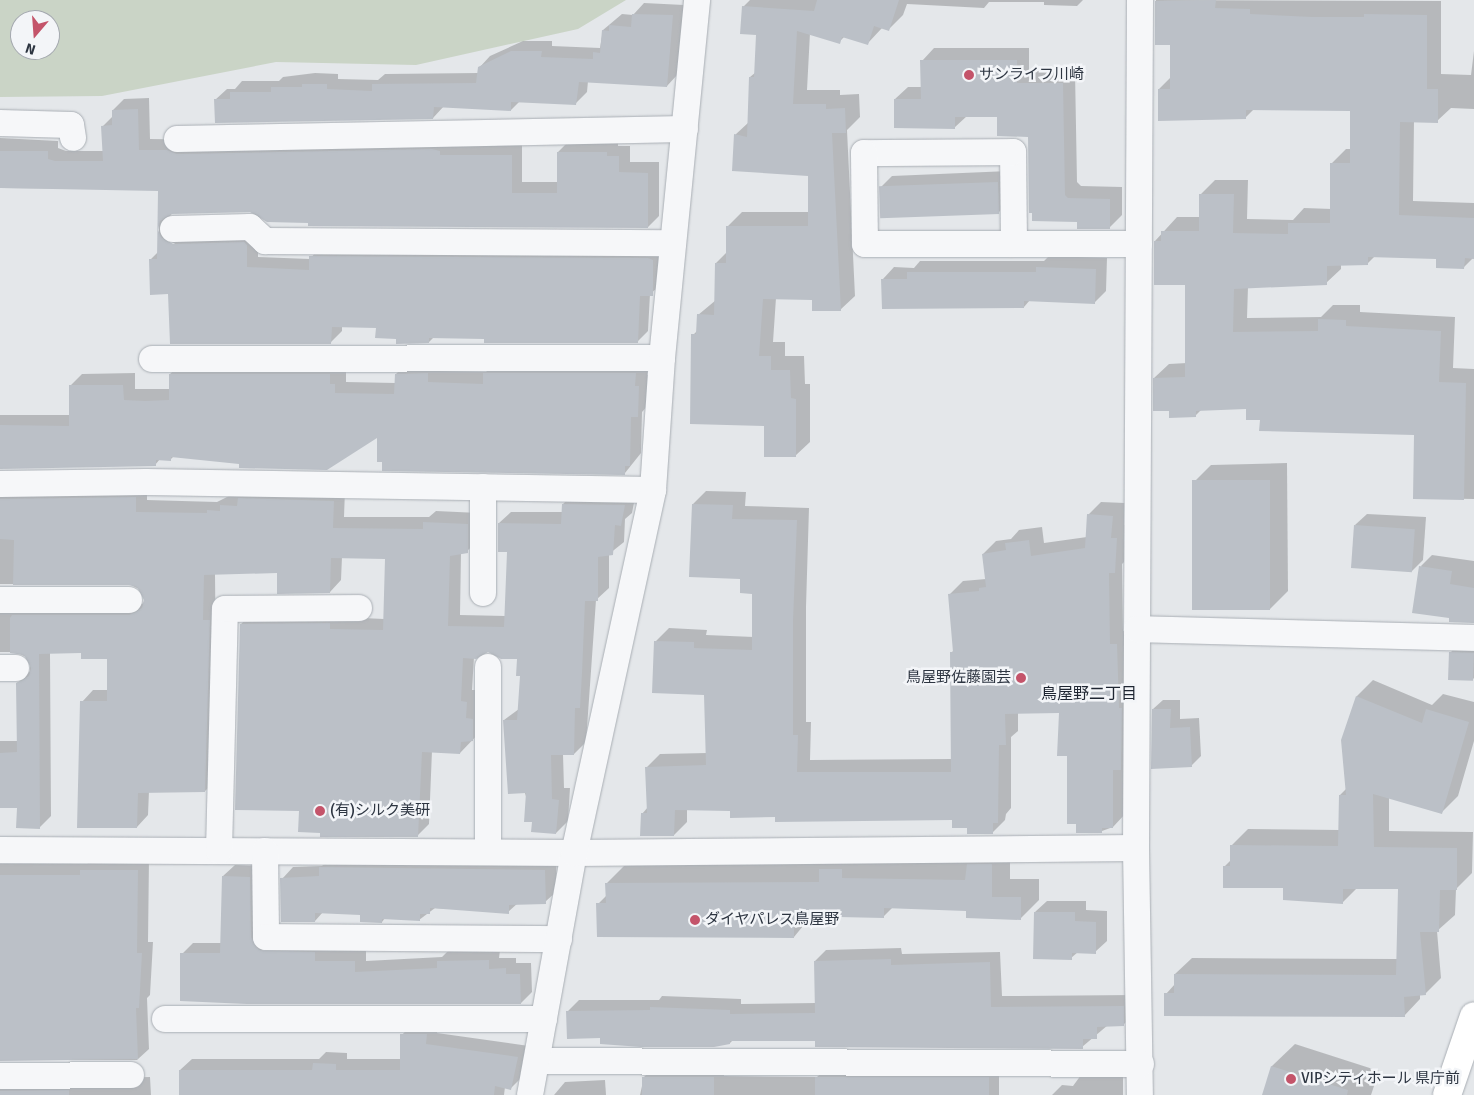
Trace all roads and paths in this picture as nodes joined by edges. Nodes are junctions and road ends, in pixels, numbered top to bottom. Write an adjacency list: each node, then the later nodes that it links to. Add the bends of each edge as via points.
1 (697, 0): 4 (street)
2 (1140, 0): 10 (street)
3 (0, 123): 5 (street, via 71,125)
4 (685, 129): 6 (street); 8 (street)
5 (72, 138)
6 (177, 139)
7 (173, 229): 8 (street, via 250,227 264,241)
8 (674, 243): 11 (street)
9 (1014, 244): 9 (street, via 865,244 864,153 1013,152); 10 (street)
10 (1138, 244): 20 (street)
11 (662, 358): 12 (street); 15 (street)
12 (152, 359)
13 (0, 484): 14 (street, via 146,482)
14 (483, 487): 15 (street); 16 (street)
15 (653, 490): 28 (street)
16 (483, 593)
17 (0, 600): 18 (street)
18 (130, 600)
19 (359, 608): 25 (street, via 226,609)
20 (1137, 628): 21 (street); 23 (street)
21 (1474, 638)
22 (488, 667): 27 (street)
23 (1136, 848): 28 (street); 34 (street)
24 (0, 850): 25 (street)
25 (219, 851): 26 (street)
26 (265, 852): 27 (street); 29 (street, via 266,937)
27 (488, 852): 28 (street)
28 (574, 852): 29 (street)
29 (558, 938): 31 (street)
30 (165, 1019): 31 (street)
31 (544, 1019): 33 (street)
32 (1473, 1021): 39 (highway)
33 (537, 1062): 34 (street); 37 (street)
34 (1141, 1064): 38 (street)
35 (131, 1075): 36 (street)
36 (0, 1076)
37 (530, 1095)
38 (1140, 1095)
39 (1447, 1095)

